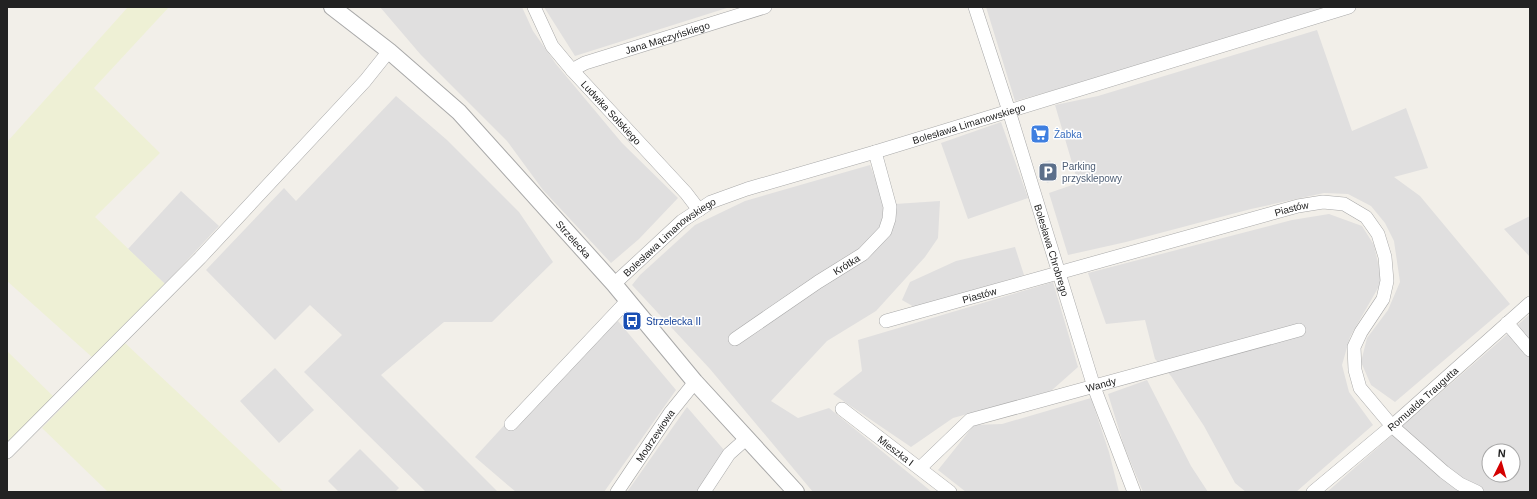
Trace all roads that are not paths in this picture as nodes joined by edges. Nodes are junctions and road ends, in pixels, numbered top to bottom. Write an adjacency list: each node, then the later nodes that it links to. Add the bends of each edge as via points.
1 (332, 7): 6 (street, Strzelecka)
2 (534, 7): 7 (street, Ludwika Solskiego, via 552,46)
3 (765, 7): 7 (street, Jana Mączyńskiego, via 585,63)
4 (975, 7): 8 (street, Bolesława Chrobrego)
5 (1349, 7): 8 (street, Bolesława Limanowskiego)
6 (389, 50): 12 (street, Strzelecka, via 459,112); 26 (street, via 365,81 200,258)
7 (572, 70): 10 (street, Ludwika Solskiego)
8 (1009, 111): 9 (street, Bolesława Limanowskiego); 11 (street, Bolesława Chrobrego)
9 (875, 152): 10 (street, Bolesława Limanowskiego, via 747,189 711,202); 18 (street, Krótka, via 890,207 885,231 863,254)
10 (699, 210): 12 (street, Bolesława Limanowskiego, via 682,221)
11 (1059, 273): 15 (street, Piastów); 21 (street, Bolesława Chrobrego); 24 (street, Piastów, via 1298,206 1323,202 1344,204 1366,217 1378,234 1385,257 1387,281 1383,299 1361,332 1354,348 1355,370 1360,388)
12 (614, 284): 13 (street, Strzelecka)
13 (627, 301): 20 (street, Strzelecka); 23 (street)
14 (1530, 303): 16 (street, Romualda Traugutta)
15 (886, 320)
16 (1507, 323): 19 (street); 24 (street, Romualda Traugutta)
17 (1299, 330): 21 (street, Wandy)
18 (735, 339)
19 (1530, 350)
20 (695, 382): 25 (street, Strzelecka); 28 (street, Modrzewiowa, via 670,413)
21 (1094, 387): 27 (street, Wandy, via 970,420); 32 (street, Bolesława Chrobrego)
22 (842, 409): 27 (street, Mieszka I)
23 (510, 424)
24 (1392, 426): 33 (street, Romualda Traugutta); 34 (street, Piastów, via 1444,472)
25 (747, 438): 29 (street, via 730,454); 30 (street, Strzelecka)
26 (7, 452)
27 (920, 468): 31 (street, Mieszka I)
28 (617, 492)
29 (704, 492)
30 (796, 492)
31 (950, 492)
32 (1134, 492)
33 (1313, 492)
34 (1477, 492)

